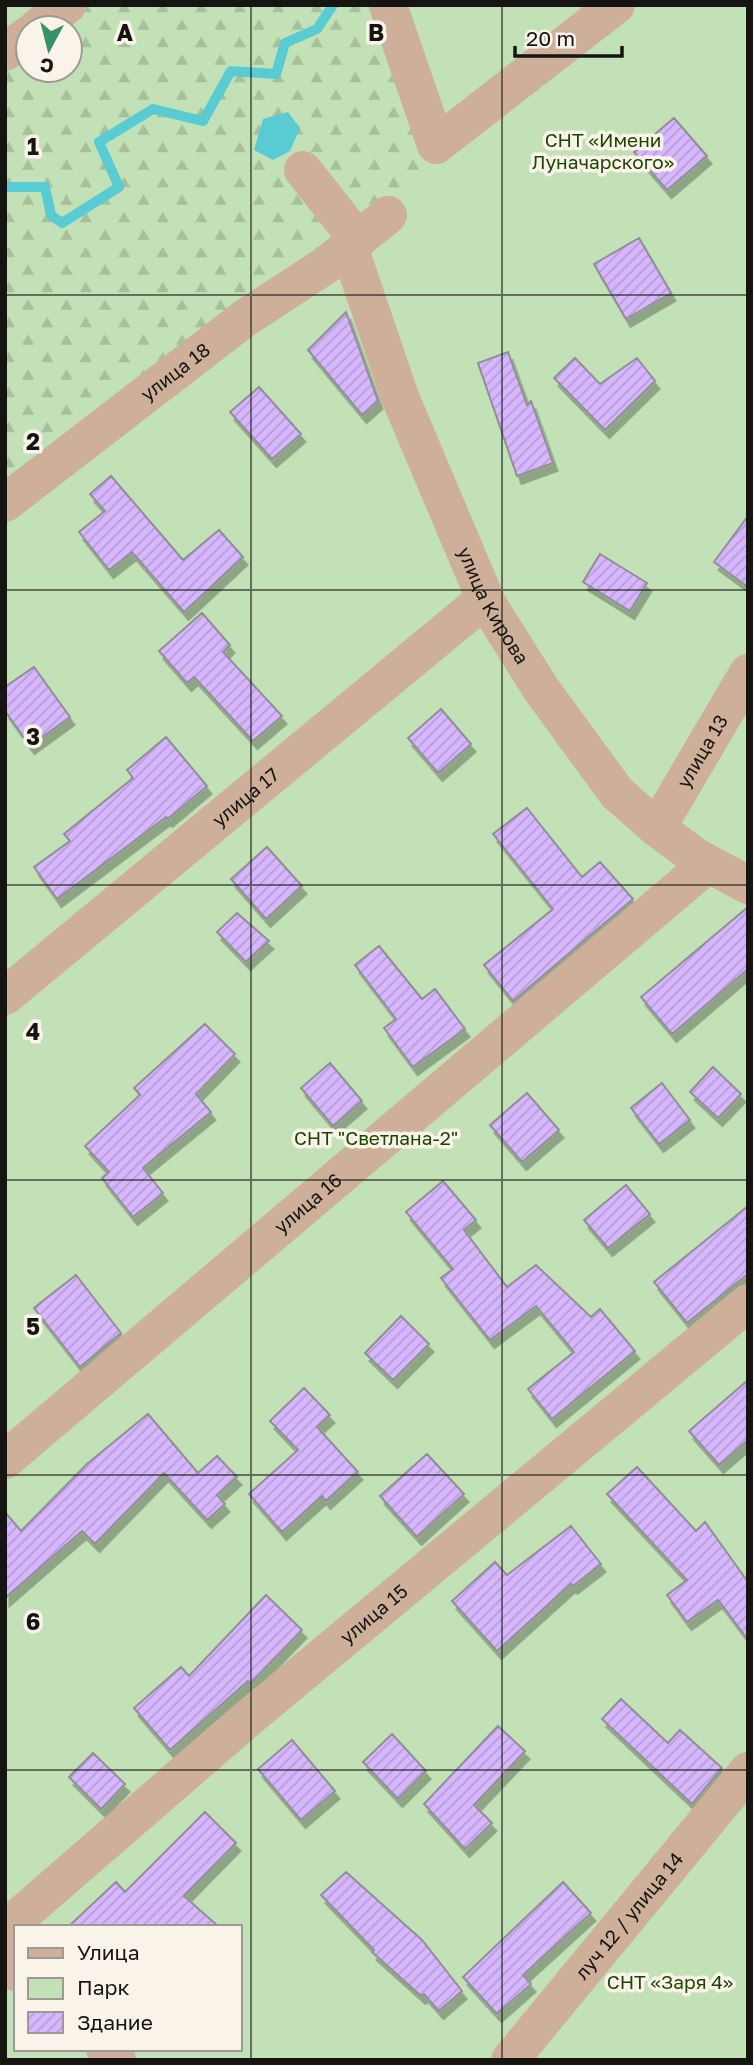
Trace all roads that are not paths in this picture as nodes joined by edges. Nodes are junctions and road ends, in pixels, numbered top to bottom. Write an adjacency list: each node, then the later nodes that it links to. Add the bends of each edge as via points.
1 (387, 5): 2 (street, via 436,145)
2 (616, 5)
3 (303, 170): 5 (street, улица Кирова)
4 (388, 215): 5 (street, улица 18)
5 (353, 243): 6 (street, улица 18, via 245,318); 7 (street, улица Кирова, via 405,408)
6 (5, 502)
7 (485, 599): 9 (street, улица Кирова, via 541,689 617,793); 12 (street, улица 17)
8 (748, 673): 9 (street, улица 13)
9 (657, 828): 10 (street, улица Кирова)
10 (708, 864): 11 (street, улица Кирова); 14 (street, улица 16)
11 (748, 885)
12 (5, 996)
13 (748, 1303): 16 (street, улица 15, via 246,1720)
14 (5, 1460)
15 (748, 1772): 17 (street, луч 12 / улица 14)
16 (5, 1929)
17 (510, 2060)

